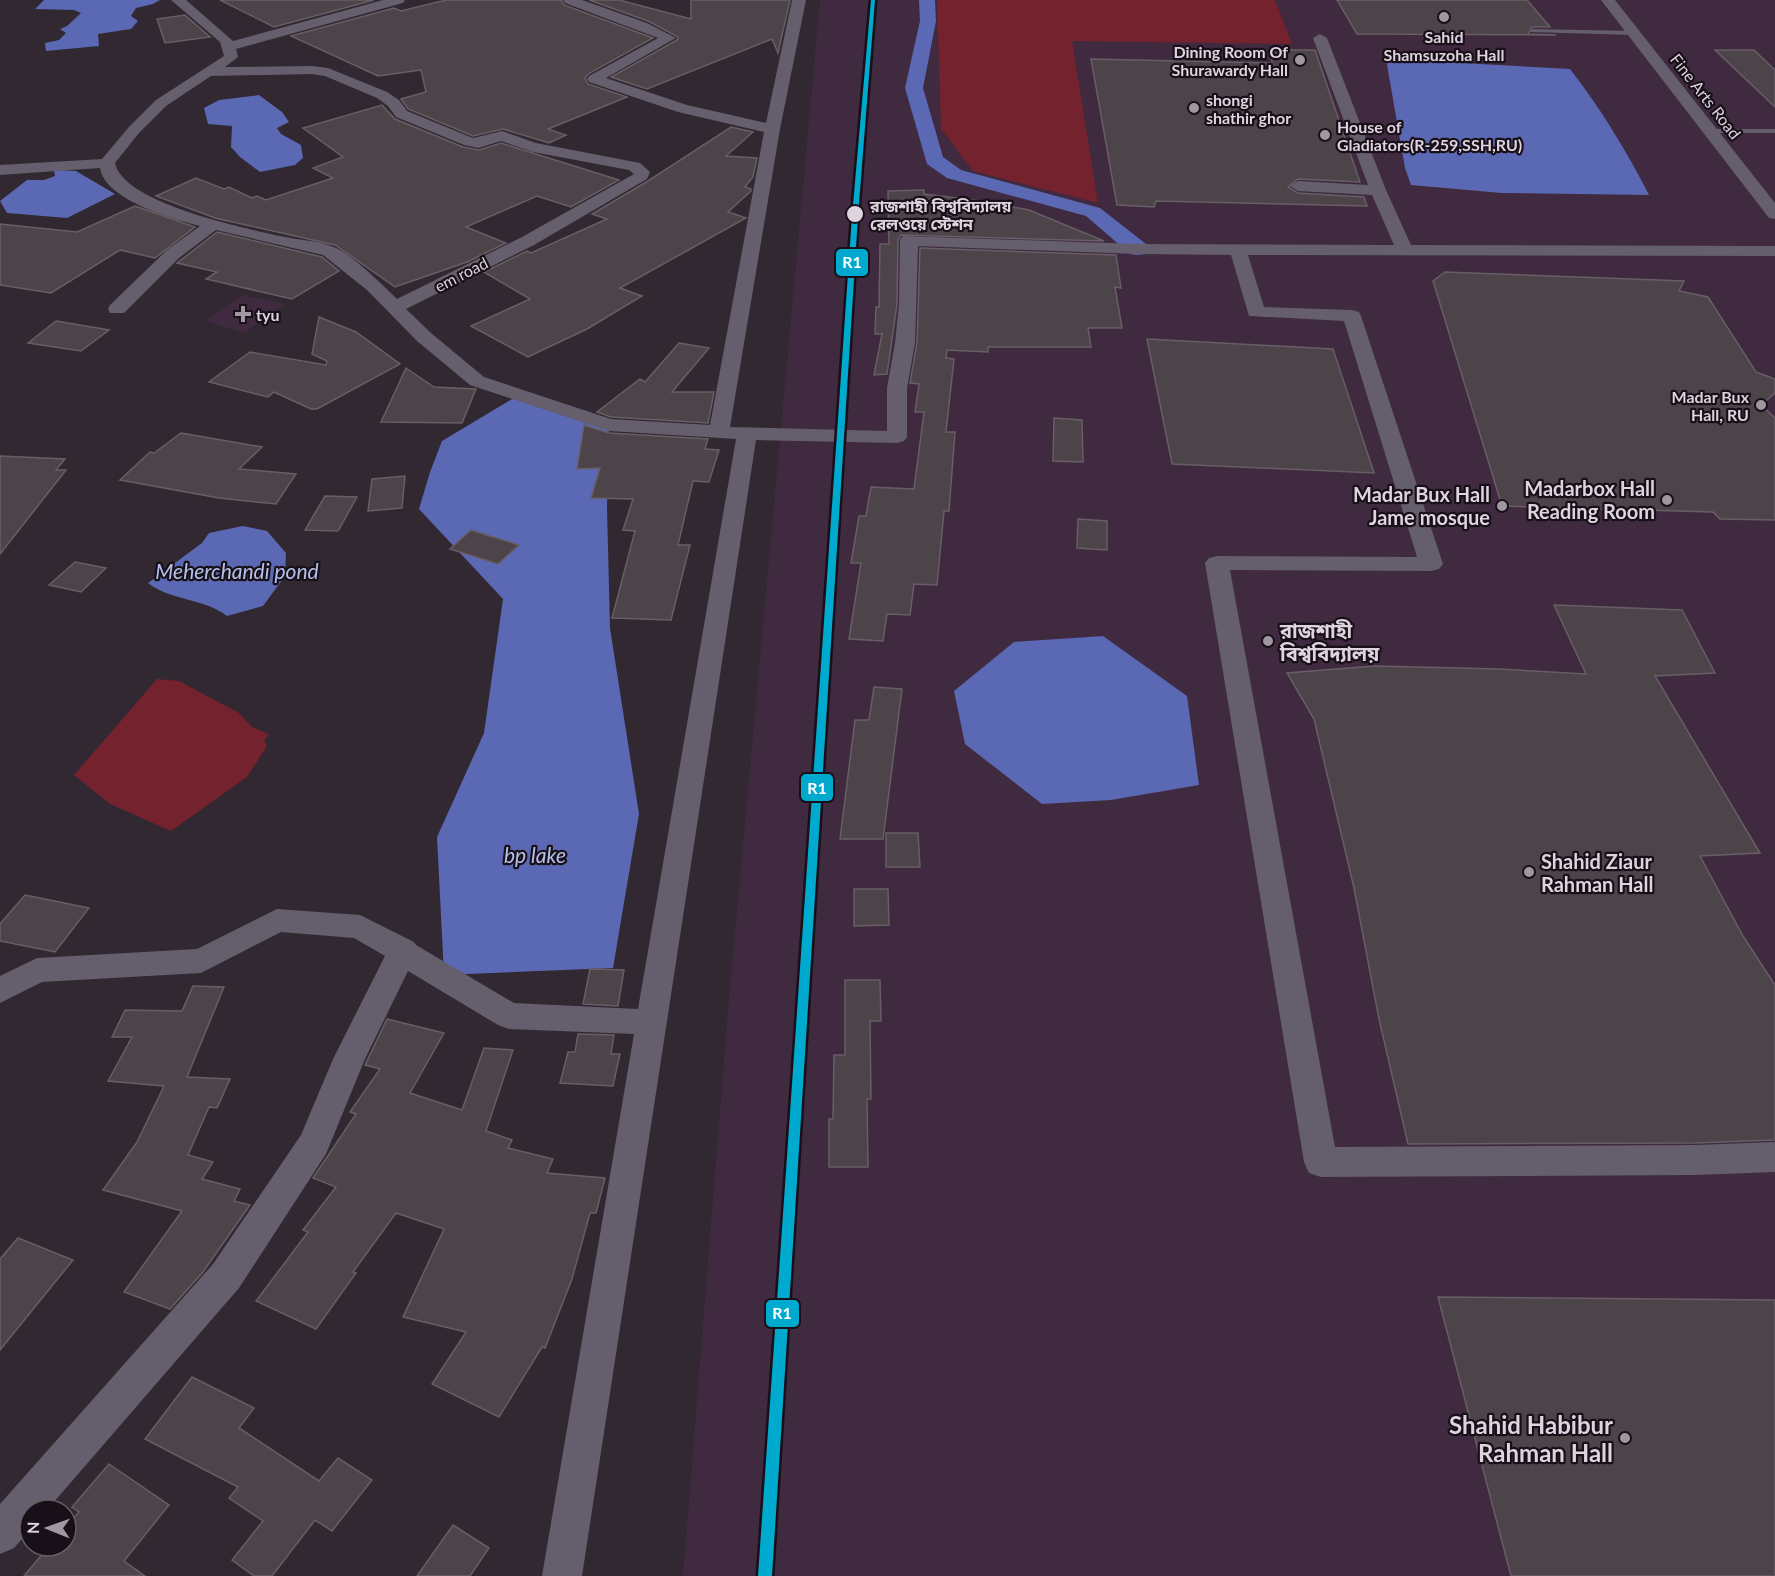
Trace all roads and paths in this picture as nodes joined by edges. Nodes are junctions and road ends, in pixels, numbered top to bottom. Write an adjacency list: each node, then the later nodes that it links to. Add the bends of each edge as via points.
1 (178, 0): 11 (street, via 226,40)
2 (398, 0): 7 (street)
3 (570, 0): 13 (street, via 669,38 594,79 683,109)
4 (799, 0): 13 (street)
5 (1608, 0): 9 (street, Fine Arts Road)
6 (317, 6): 7 (street)
7 (330, 19): 11 (street)
8 (1532, 31): 9 (lane)
9 (1634, 33): 14 (street, Fine Arts Road)
10 (1320, 38): 19 (street)
11 (229, 47): 12 (street, via 231,57)
12 (210, 72): 16 (street, via 161,103); 25 (street, em road, via 321,70 382,95 401,114 470,142 502,136 533,147 640,168 641,176 528,241)
13 (772, 129): 27 (street)
14 (1711, 131): 15 (lane); 20 (street, Fine Arts Road)
15 (1775, 131)
16 (107, 163): 17 (street); 21 (street, via 109,174 124,189 168,212)
17 (0, 170)
18 (1298, 186): 19 (street)
19 (1378, 190): 23 (street)
20 (1775, 214)
21 (213, 224): 25 (street, via 329,251); 26 (street, via 173,254)
22 (1238, 249): 23 (street); 27 (street, via 909,240 897,436); 31 (street, via 1256,312 1352,316 1431,564 1217,563 1321,1162)
23 (1406, 250): 24 (street)
24 (1775, 252)
25 (394, 308): 27 (street, via 477,381 609,425)
26 (117, 309)
27 (733, 433): 30 (street)
28 (403, 950): 29 (street, via 360,927 277,920 201,961 37,970); 30 (street, via 509,1016); 32 (street, via 349,1059 314,1144 226,1276)
29 (0, 991)
30 (653, 1022): 33 (street)
31 (1775, 1157)
32 (0, 1534)
33 (562, 1576)

